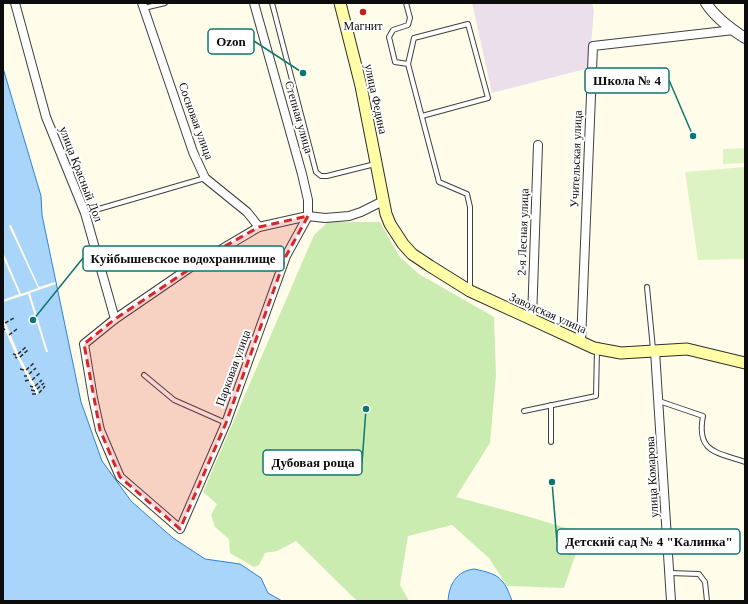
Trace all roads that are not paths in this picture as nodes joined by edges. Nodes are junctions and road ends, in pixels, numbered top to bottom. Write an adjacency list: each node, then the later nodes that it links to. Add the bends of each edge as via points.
1 (15, 3): 17 (street, улица Красный Дол, via 46,117)
2 (165, 3): 8 (lane)
3 (254, 3): 18 (street, Степная улица, via 302,174 308,200)
4 (272, 3): 14 (lane, via 316,172 320,176 327,176)
5 (340, 3): 14 (main road, улица Федина, via 361,86)
6 (406, 3): 11 (lane, via 410,18 408,25 393,30 389,37 395,62)
7 (706, 3): 9 (street)
8 (143, 6): 15 (street, Сосновая улица, via 193,152)
9 (734, 30): 10 (street); 24 (street, Учительская улица, via 593,46)
10 (745, 38)
11 (408, 64): 12 (lane); 12 (lane, via 414,38 468,24 488,98)
12 (422, 116): 21 (lane, via 439,182 466,194 470,207)
13 (538, 145): 23 (street, 2-я Лесная улица)
14 (375, 164): 16 (main road, улица Федина)
15 (205, 178): 17 (lane); 19 (street, Сосновая улица, via 247,212)
16 (383, 201): 18 (street, via 349,216); 21 (main road, Заводская улица, via 390,224 412,254)
17 (85, 213): 22 (street, улица Красный Дол)
18 (308, 216): 19 (street); 32 (street, Парковая улица, via 286,256)
19 (259, 227): 22 (street, via 188,269)
20 (647, 287): 26 (lane)
21 (470, 291): 23 (main road, Заводская улица)
22 (114, 319): 32 (street, Парковая улица, via 84,344 100,430 120,477 180,529)
23 (532, 319): 24 (main road, Заводская улица)
24 (581, 342): 25 (main road, Заводская улица)
25 (597, 349): 26 (main road, Заводская улица, via 622,353); 30 (lane, via 596,396)
26 (654, 352): 27 (main road, Заводская улица, via 686,349); 29 (street, улица Комарова)
27 (745, 363)
28 (144, 375): 32 (lane, via 174,400)
29 (660, 401): 34 (lane, via 703,416 702,439 708,448); 35 (street, улица Комарова)
30 (551, 406): 31 (lane); 33 (lane)
31 (524, 411)
32 (226, 424)
33 (551, 442)
34 (745, 462)
35 (670, 573): 36 (street, улица Комарова); 37 (lane, via 699,574 705,582)
36 (671, 601)
37 (707, 601)

